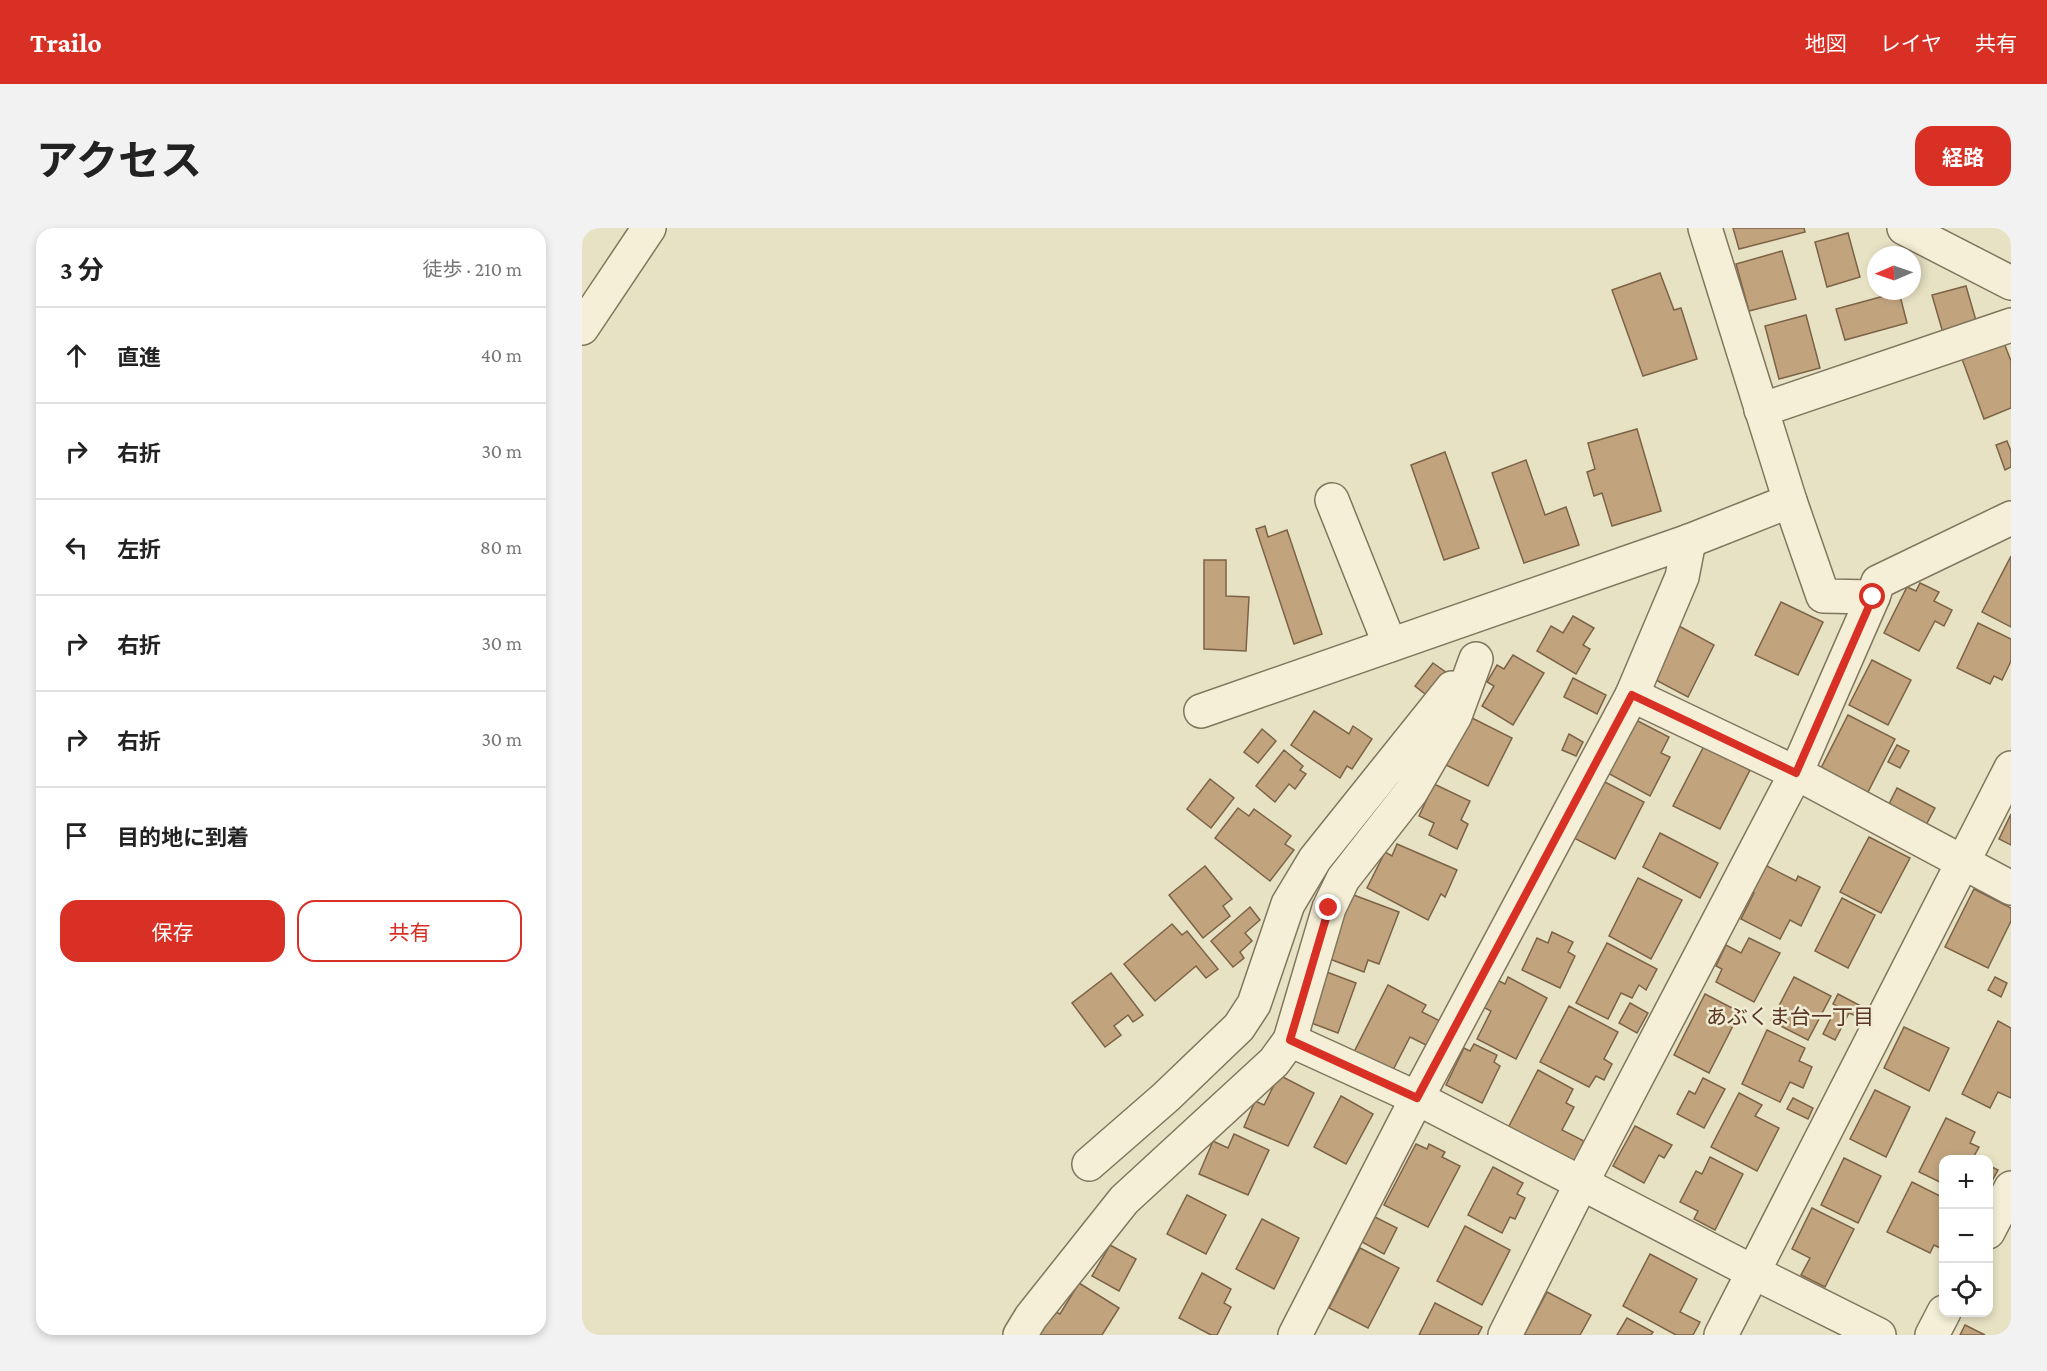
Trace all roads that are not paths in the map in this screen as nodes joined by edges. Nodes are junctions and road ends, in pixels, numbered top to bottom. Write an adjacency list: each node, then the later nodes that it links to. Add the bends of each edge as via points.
1 (649, 228): 6 (street)
2 (1705, 228): 7 (street)
3 (1904, 228): 4 (street)
4 (2011, 283)
5 (2011, 325): 7 (street)
6 (582, 328)
7 (1761, 410): 9 (street)
8 (1332, 500): 13 (street)
9 (1790, 501): 11 (street); 12 (street, via 1823,596)
10 (2011, 518): 12 (street, via 1878,582)
11 (1689, 541): 13 (street); 14 (street, via 1682,578)
12 (1873, 597): 17 (street)
13 (1390, 645): 15 (street)
14 (1632, 695): 17 (street); 21 (street)
15 (1201, 711)
16 (2011, 768): 18 (street)
17 (1796, 773): 18 (street); 23 (street)
18 (1962, 864): 19 (street); 28 (street)
19 (2011, 888)
20 (1290, 1040): 21 (street); 22 (street, via 1329,908 1342,879 1411,792 1455,716 1476,659 1316,859 1288,904 1254,1004 1239,1027); 30 (street, via 1274,1062 1124,1200)
21 (1417, 1098): 23 (street); 31 (street)
22 (1089, 1164)
23 (1581, 1184): 28 (street); 32 (street)
24 (2011, 1188): 25 (street)
25 (1993, 1224)
26 (1993, 1234): 27 (street)
27 (2011, 1242)
28 (1753, 1272): 33 (street); 34 (street)
29 (1941, 1317): 35 (street)
30 (1020, 1335)
31 (1295, 1335)
32 (1505, 1335)
33 (1721, 1335)
34 (1879, 1335)
35 (1932, 1335)

